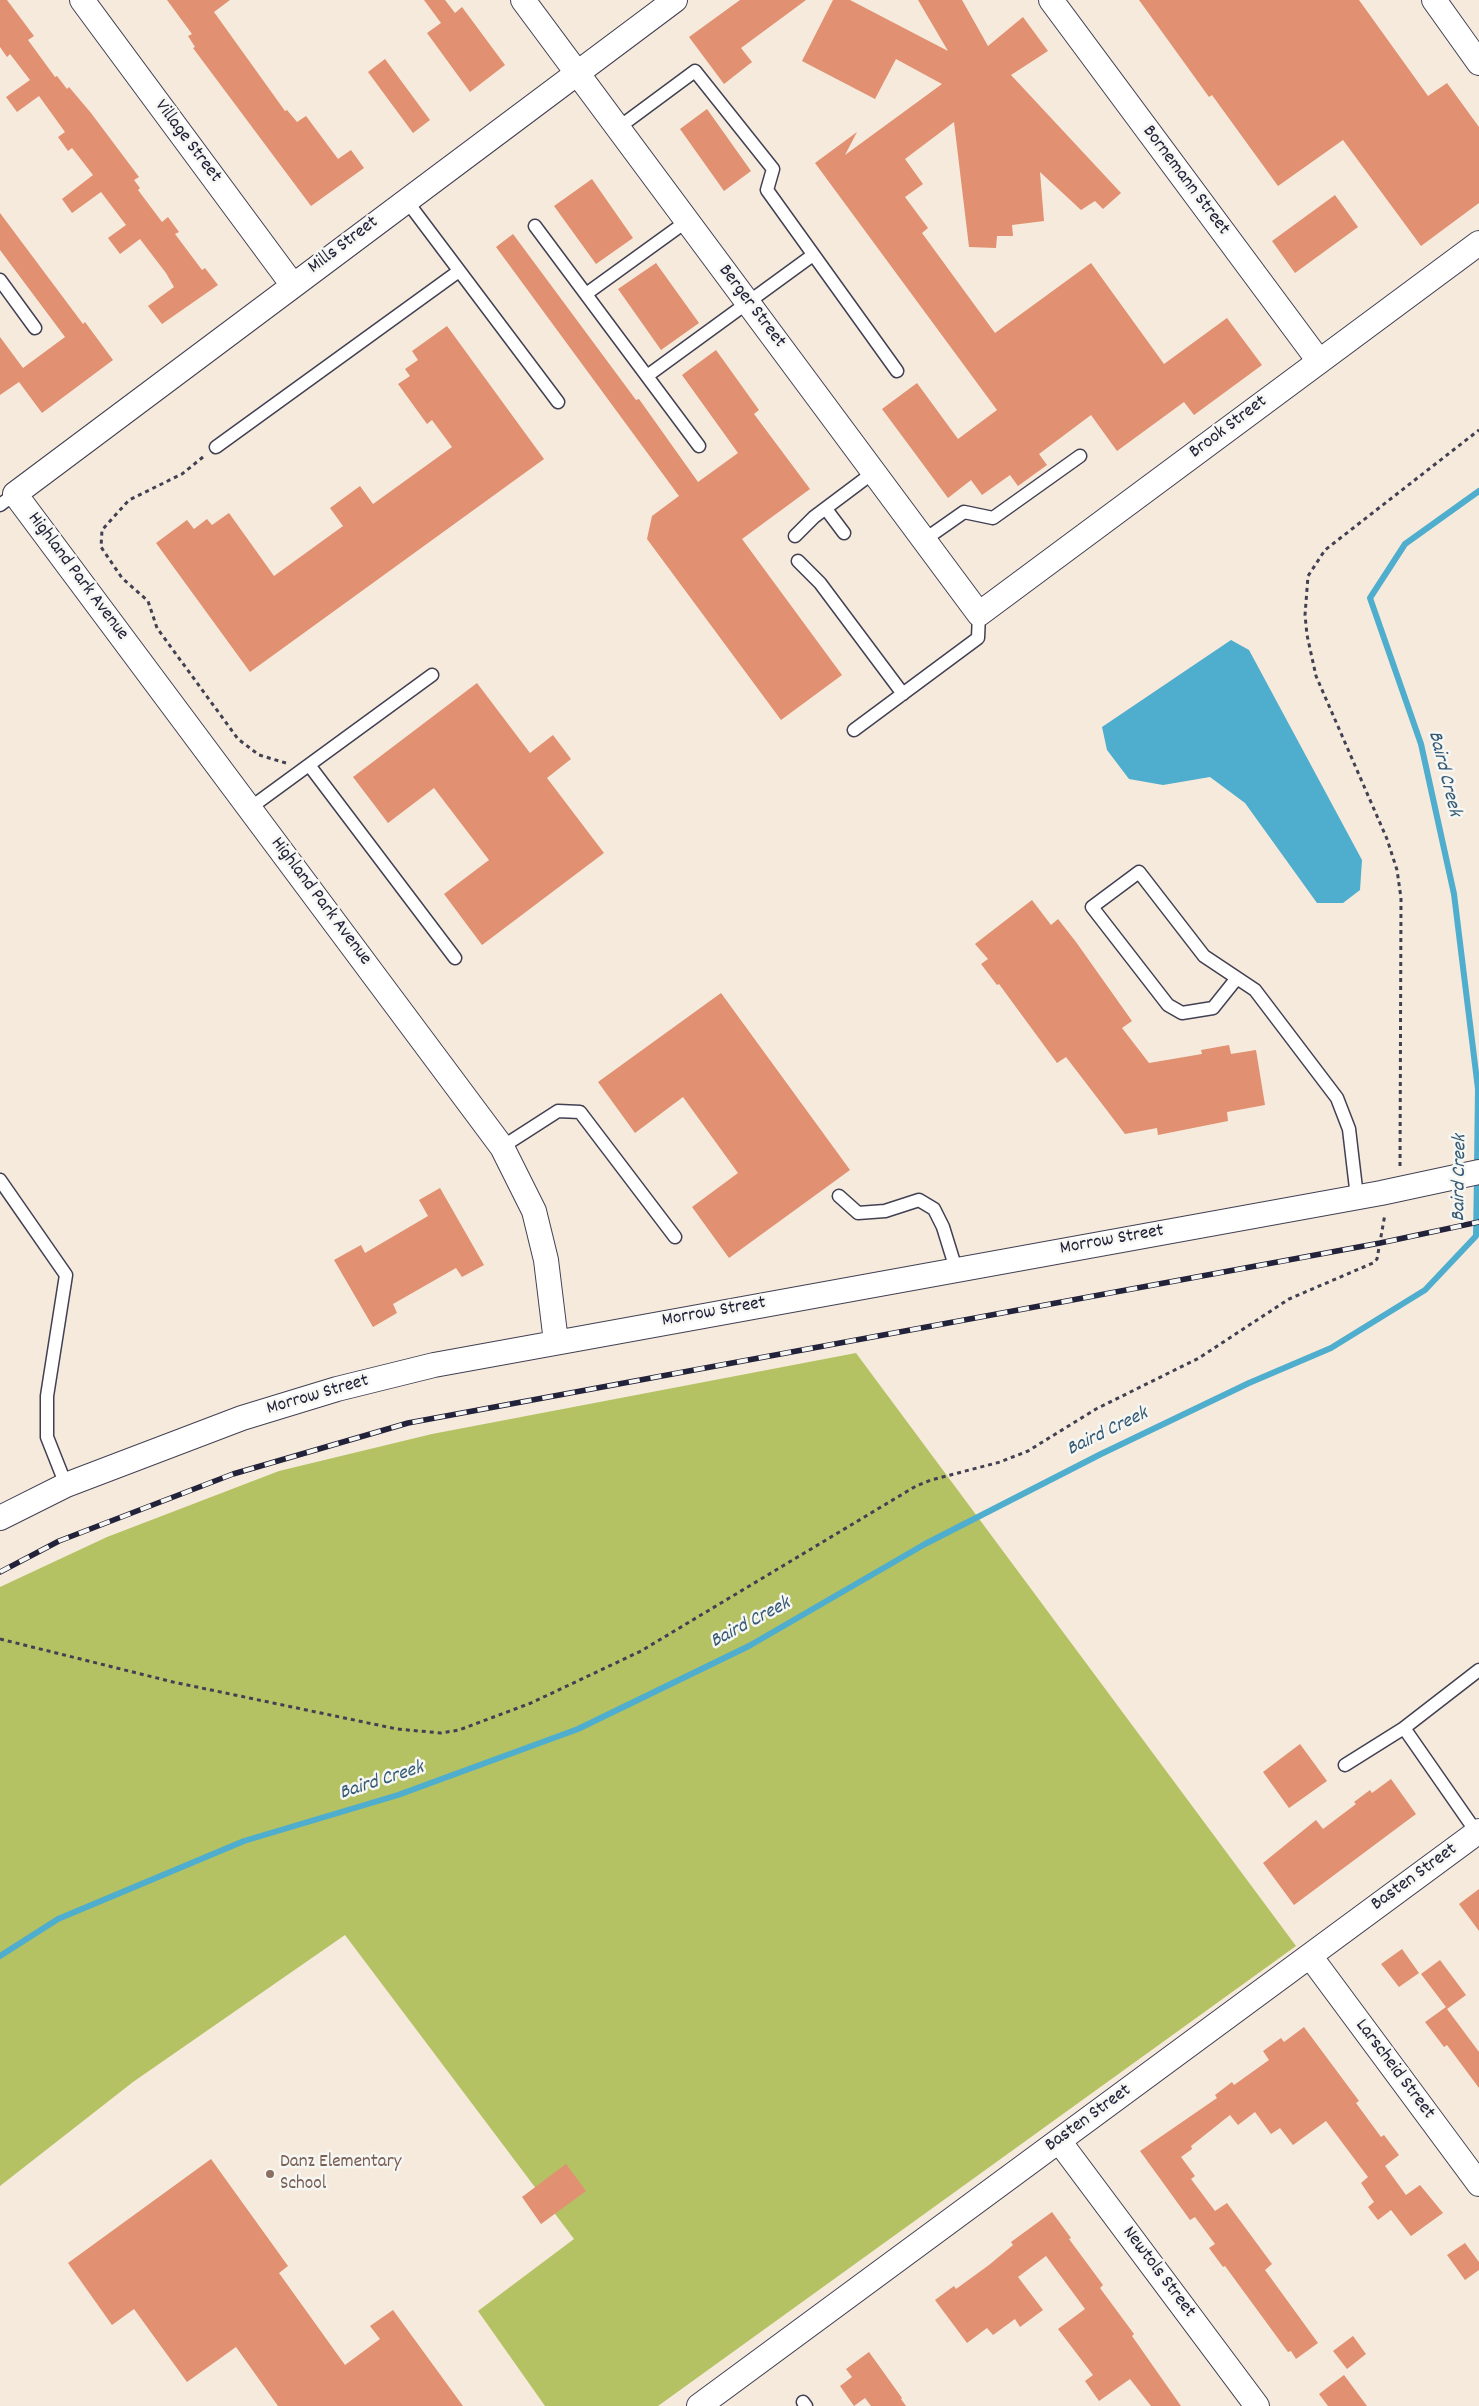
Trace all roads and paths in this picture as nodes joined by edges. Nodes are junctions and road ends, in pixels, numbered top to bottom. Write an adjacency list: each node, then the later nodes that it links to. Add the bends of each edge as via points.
1 (82, 0): 16 (street, Village Street)
2 (523, 0): 7 (street, Berger Street)
3 (675, 0): 7 (street, Mills Street)
4 (1051, 0): 20 (street, Bornemann Street)
5 (1434, 0): 6 (street)
6 (1479, 63)
7 (577, 72): 8 (street, Berger Street); 9 (street, Mills Street)
8 (618, 128): 10 (street, Berger Street); 13 (lane, via 695,71 773,169 767,190)
9 (406, 200): 14 (lane); 16 (street, Mills Street)
10 (688, 221): 17 (lane); 18 (street, Berger Street)
11 (535, 226): 17 (lane)
12 (1479, 243): 20 (street, Brook Street)
13 (813, 256): 18 (lane); 21 (lane)
14 (459, 271): 23 (lane); 25 (lane)
15 (0, 280): 19 (lane)
16 (292, 284): 28 (street, Mills Street)
17 (586, 294): 22 (lane)
18 (748, 303): 22 (lane); 27 (street, Berger Street)
19 (35, 328)
20 (1319, 361): 34 (street, Brook Street)
21 (897, 371)
22 (647, 376): 24 (lane)
23 (558, 402)
24 (699, 446)
25 (216, 447): 39 (path, via 182,474 129,500 102,530 101,547 122,578 148,602 158,628 238,739 259,755 284,761)
26 (1080, 456): 32 (lane, via 993,518 964,512)
27 (874, 472): 29 (lane); 32 (street, Berger Street)
28 (7, 499): 40 (street, Highland Park Avenue)
29 (826, 509): 30 (lane); 31 (lane)
30 (844, 533)
31 (796, 536)
32 (924, 540): 34 (street, Berger Street)
33 (798, 561): 36 (lane, via 820,583)
34 (979, 614): 36 (lane, via 978,638)
35 (432, 675): 38 (lane)
36 (903, 694): 37 (lane)
37 (854, 730)
38 (309, 765): 39 (lane); 41 (lane)
39 (297, 774): 40 (lane)
40 (250, 808): 43 (street, Highland Park Avenue)
41 (455, 958)
42 (1237, 978): 42 (lane, via 1204,956 1139,872 1092,907 1168,1005 1182,1013 1213,1008); 47 (lane, via 1255,990 1337,1098 1349,1129)
43 (502, 1147): 48 (lane, via 558,1111 580,1112); 50 (street, Highland Park Avenue, via 534,1211 546,1260)
44 (1479, 1172): 47 (street, Morrow Street)
45 (0, 1180): 51 (lane, via 66,1275 47,1396 47,1437)
46 (839, 1196): 49 (lane, via 858,1213 885,1211 919,1200 934,1209)
47 (1357, 1197): 49 (street, Morrow Street)
48 (675, 1237)
49 (956, 1269): 50 (street, Morrow Street)
50 (556, 1342): 51 (street, Morrow Street, via 434,1365 337,1389 242,1418)
51 (66, 1485): 52 (street, Morrow Street)
52 (0, 1518)
53 (1479, 1670): 54 (lane)
54 (1404, 1728): 55 (lane); 56 (lane)
55 (1345, 1765)
56 (1478, 1832): 57 (street, Basten Street)
57 (1310, 1956): 58 (street, Basten Street); 59 (street, Larscheid Street)
58 (1059, 2141): 60 (street, Basten Street); 61 (street, Newtols Street)
59 (1479, 2184)
60 (699, 2406)
61 (1256, 2406)

